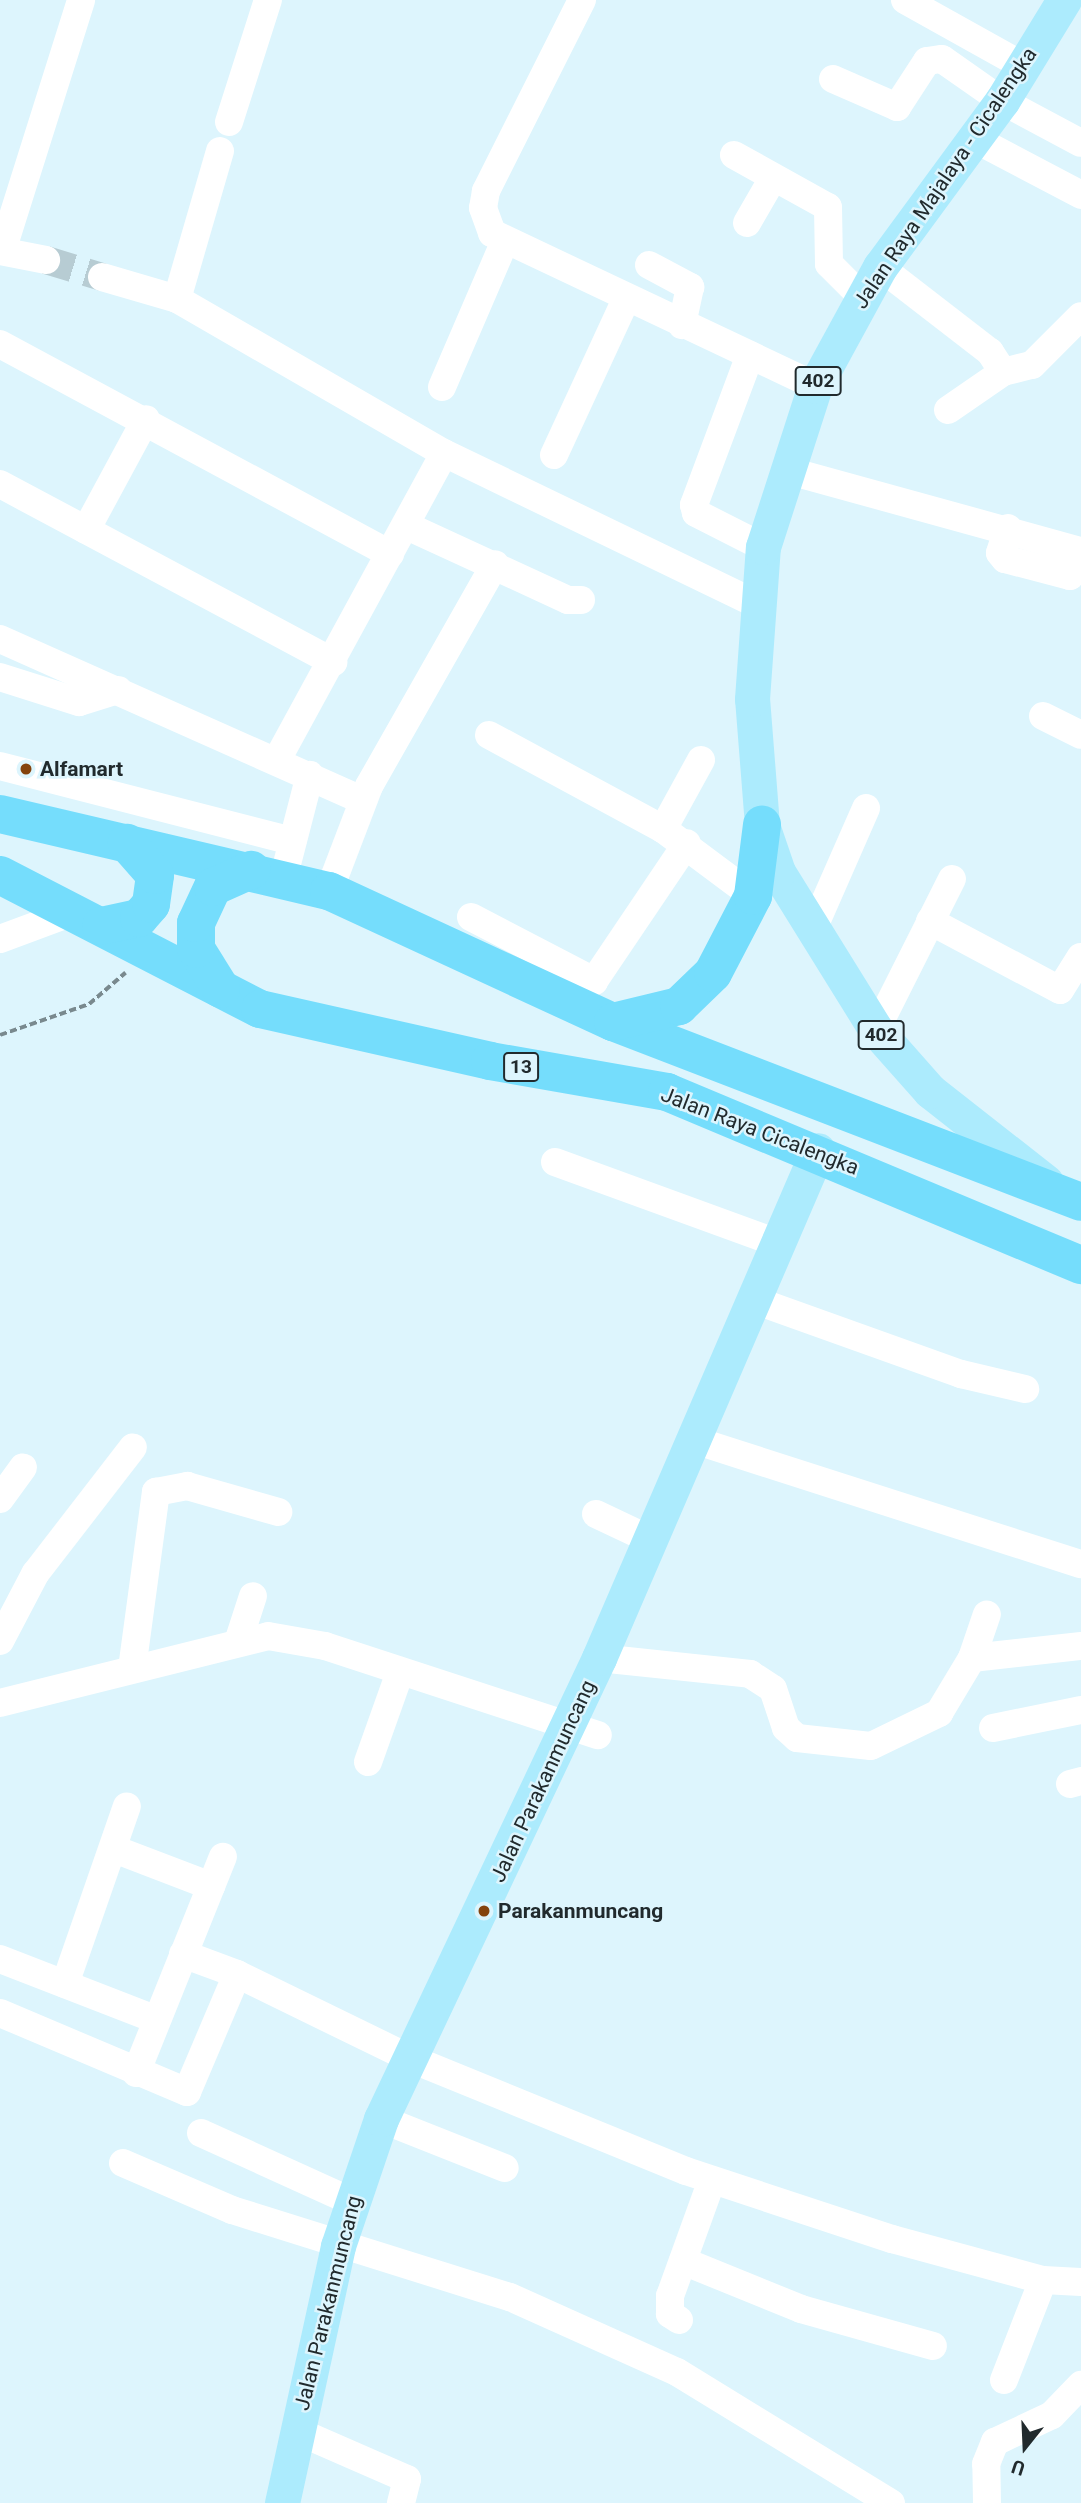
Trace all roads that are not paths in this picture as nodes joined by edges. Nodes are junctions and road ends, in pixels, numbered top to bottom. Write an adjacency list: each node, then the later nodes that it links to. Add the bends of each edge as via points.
1 (81, 0): 18 (street)
2 (268, 0): 9 (street)
3 (582, 0): 17 (street, via 486,191 485,216)
4 (905, 0): 6 (street)
5 (1065, 0): 6 (main road, Jalan Raya Majalaya - Cicalengka / 402)
6 (1023, 66): 8 (main road, Jalan Raya Majalaya - Cicalengka / 402)
7 (833, 79): 8 (street, via 897,107 927,61 937,59)
8 (1002, 101): 10 (main road, Jalan Raya Majalaya - Cicalengka / 402); 11 (street)
9 (229, 122)
10 (975, 139): 15 (street); 21 (main road, Jalan Raya Majalaya - Cicalengka / 402)
11 (1081, 143)
12 (219, 151): 24 (street)
13 (734, 155): 14 (street)
14 (773, 178): 16 (street); 23 (street, via 828,207 829,264)
15 (1081, 195)
16 (747, 223)
17 (504, 243): 25 (street); 32 (street)
18 (1, 251): 19 (street)
19 (46, 260)
20 (649, 265): 27 (street, via 690,287)
21 (880, 267): 23 (main road, Jalan Raya Majalaya - Cicalengka / 402); 30 (street, via 990,352)
22 (102, 277): 24 (street)
23 (861, 296): 31 (main road, Jalan Raya Majalaya - Cicalengka / 402)
24 (177, 299): 35 (street)
25 (626, 299): 27 (street); 36 (street)
26 (1081, 316): 30 (street, via 1032,365)
27 (682, 325): 29 (street)
28 (0, 344): 34 (street)
29 (750, 355): 31 (street); 42 (street, via 694,505 696,513)
30 (1003, 372): 33 (street)
31 (816, 386): 37 (main road, Jalan Raya Majalaya - Cicalengka / 402)
32 (442, 387)
33 (948, 410)
34 (146, 419): 41 (street); 44 (street)
35 (444, 453): 39 (street); 48 (street)
36 (554, 455)
37 (786, 470): 40 (street); 42 (main road, Jalan Raya Majalaya - Cicalengka / 402)
38 (0, 484): 41 (street)
39 (407, 526): 44 (street); 46 (street)
40 (1008, 528): 43 (street); 45 (street, via 1000,552 1005,559 1070,576)
41 (86, 530): 50 (street)
42 (763, 547): 48 (main road, Jalan Raya Majalaya - Cicalengka / 402)
43 (1081, 551)
44 (390, 554): 50 (street)
45 (1081, 560)
46 (495, 564): 47 (street, via 568,600); 60 (street)
47 (581, 600)
48 (757, 604): 63 (main road, Jalan Raya Majalaya - Cicalengka / 402, via 752,699)
49 (0, 639): 52 (street)
50 (333, 662): 56 (street)
51 (0, 677): 52 (street, via 79,702)
52 (118, 690): 56 (street)
53 (1043, 716): 55 (street)
54 (489, 735): 64 (street)
55 (1081, 735)
56 (278, 758): 59 (street)
57 (701, 760): 64 (street)
58 (0, 766): 66 (street)
59 (310, 775): 60 (street); 66 (street)
60 (362, 800): 69 (street)
61 (866, 808): 74 (street)
62 (0, 814): 65 (highway)
63 (762, 825): 70 (highway, 402); 74 (main road, Jalan Raya Majalaya - Cicalengka / 402, via 778,872)
64 (675, 836): 70 (street); 71 (street, via 594,981)
65 (127, 843): 66 (highway); 72 (highway, via 155,875 151,904 139,918)
66 (276, 862): 69 (highway); 77 (highway, via 219,882 196,923 196,949)
67 (0, 875): 72 (highway, 13)
68 (952, 879): 73 (street)
69 (329, 891): 78 (highway)
70 (753, 896): 78 (highway, 402, via 713,973 688,1000)
71 (471, 917)
72 (87, 919): 75 (street); 77 (highway, 13)
73 (930, 922): 76 (street, via 1060,990); 79 (street)
74 (813, 929): 79 (main road, Jalan Raya Majalaya - Cicalengka / 402)
75 (0, 940)
76 (1081, 957)
77 (222, 991): 80 (highway, Jalan Raya Cicalengka / 13, via 260,1009 476,1058 667,1092)
78 (613, 1022): 82 (highway)
79 (876, 1030): 82 (main road, Jalan Raya Majalaya - Cicalengka / 402, via 930,1091)
80 (818, 1150): 83 (main road, Jalan Parakanmuncang); 84 (highway, Jalan Raya Cicalengka / 13)
81 (555, 1163): 83 (street)
82 (1072, 1198)
83 (778, 1243): 85 (main road, Jalan Parakanmuncang)
84 (1081, 1265)
85 (754, 1300): 86 (street, via 961,1374); 87 (main road, Jalan Parakanmuncang)
86 (1025, 1389)
87 (694, 1440): 93 (main road, Jalan Parakanmuncang); 94 (street)
88 (133, 1447): 98 (street, via 35,1574)
89 (23, 1467): 90 (street)
90 (0, 1499)
91 (278, 1511): 102 (street, via 187,1486 156,1492)
92 (596, 1514): 93 (street)
93 (651, 1540): 100 (main road, Jalan Parakanmuncang)
94 (1081, 1564)
95 (253, 1596): 97 (street)
96 (987, 1614): 101 (street)
97 (239, 1639): 102 (street); 103 (street, via 292,1638)
98 (0, 1641)
99 (1081, 1646): 101 (street)
100 (599, 1658): 101 (street, via 750,1674 773,1689 786,1728 797,1738 871,1745 939,1713); 107 (main road, Jalan Parakanmuncang)
101 (972, 1658)
102 (132, 1669): 104 (street)
103 (400, 1672): 107 (street); 108 (street)
104 (0, 1703)
105 (1081, 1710): 106 (street)
106 (993, 1728)
107 (583, 1730): 119 (main road, Jalan Parakanmuncang)
108 (368, 1762)
109 (127, 1806): 110 (street)
110 (114, 1849): 112 (street); 116 (street)
111 (223, 1857): 112 (street)
112 (211, 1886): 113 (street)
113 (183, 1954): 115 (street); 118 (street)
114 (0, 1959): 116 (street)
115 (237, 1973): 119 (street); 120 (street, via 187,2092)
116 (65, 1984): 118 (street)
117 (0, 2012): 120 (street)
118 (157, 2020): 120 (street)
119 (410, 2059): 121 (main road, Jalan Parakanmuncang); 125 (street)
120 (136, 2073)
121 (381, 2119): 124 (street); 126 (main road, Jalan Parakanmuncang)
122 (201, 2133): 126 (street)
123 (123, 2163): 127 (street, via 232,2210)
124 (505, 2168)
125 (712, 2180): 128 (street); 129 (street)
126 (351, 2201): 127 (main road, Jalan Parakanmuncang)
127 (338, 2246): 135 (main road, Jalan Parakanmuncang); 138 (street, via 510,2297 677,2372)
128 (682, 2261): 131 (street, via 668,2308); 132 (street, via 801,2309)
129 (1043, 2280): 130 (street); 133 (street)
130 (1081, 2281)
131 (680, 2320)
132 (933, 2346)
133 (1004, 2380)
134 (1081, 2385): 139 (street, via 1052,2415 995,2441 986,2464)
135 (298, 2431): 136 (main road, Jalan Parakanmuncang); 137 (street, via 407,2479)
136 (282, 2503)
137 (401, 2503)
138 (891, 2503)
139 (987, 2503)

